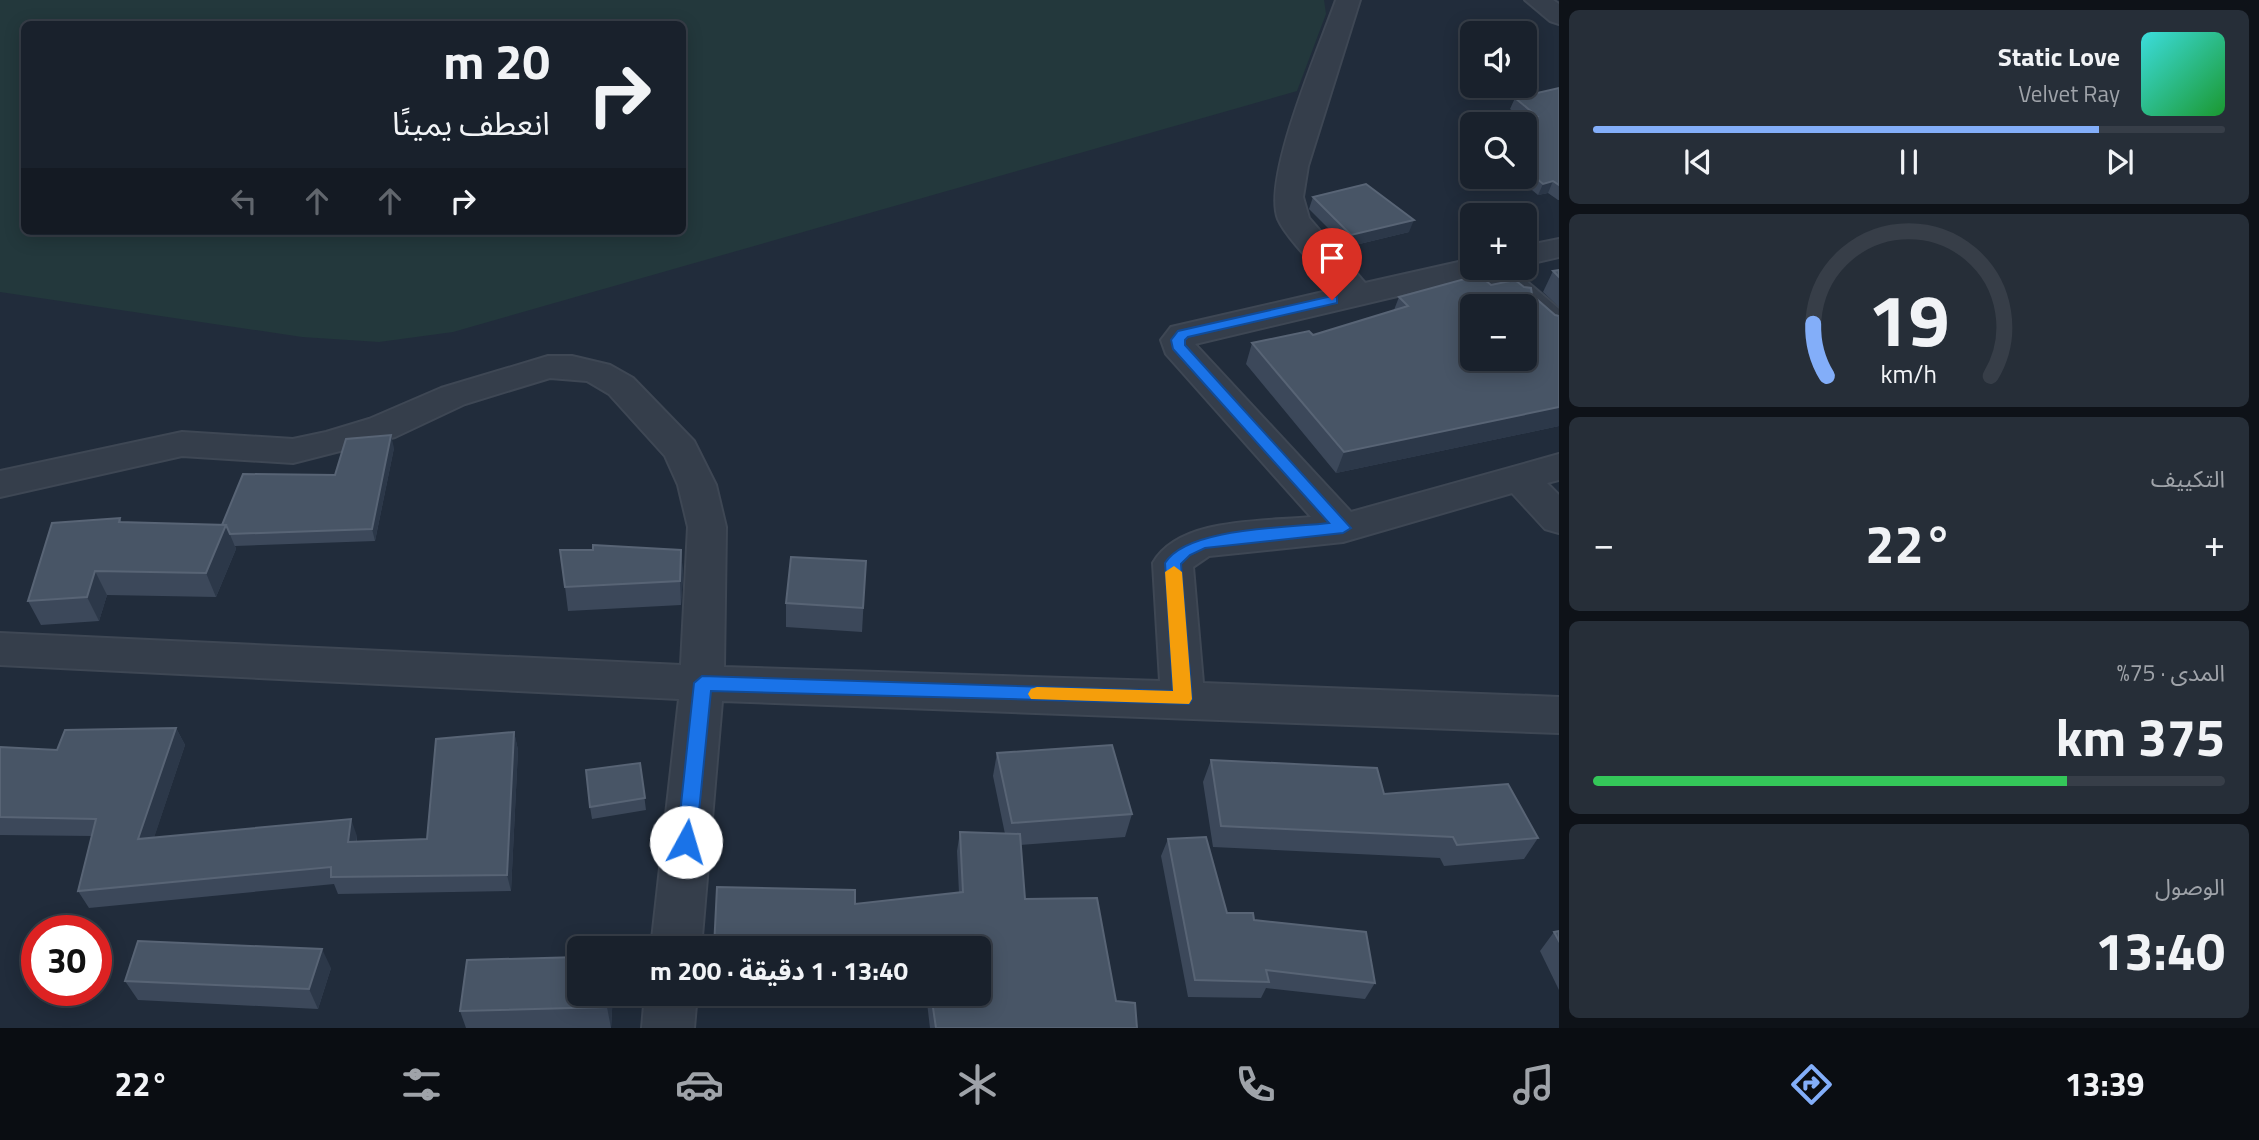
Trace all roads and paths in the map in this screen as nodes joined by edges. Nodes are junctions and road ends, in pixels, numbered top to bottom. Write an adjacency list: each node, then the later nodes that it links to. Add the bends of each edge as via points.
1 (1348, 0): 8 (street, via 1287,197 1294,220)
2 (1536, 0): 3 (street)
3 (1559, 16)
4 (1559, 248): 5 (street)
5 (1537, 253)
6 (1460, 271): 8 (street)
7 (1506, 280): 9 (street)
8 (1357, 294): 14 (street, via 1183,334 1178,340 1178,346)
9 (1559, 327)
10 (1559, 467): 11 (street)
11 (1520, 478): 13 (street); 14 (street)
12 (0, 484): 16 (street, via 182,444 293,451 382,428 453,396 548,367 598,373 621,386 681,450 697,485 707,527)
13 (1559, 519)
14 (1343, 528): 17 (street, via 1202,543 1173,563)
15 (0, 649): 16 (street)
16 (702, 683): 17 (street); 19 (street)
17 (1183, 699): 18 (street)
18 (1559, 715)
19 (677, 936)
20 (670, 1006): 21 (street)
21 (667, 1028)

